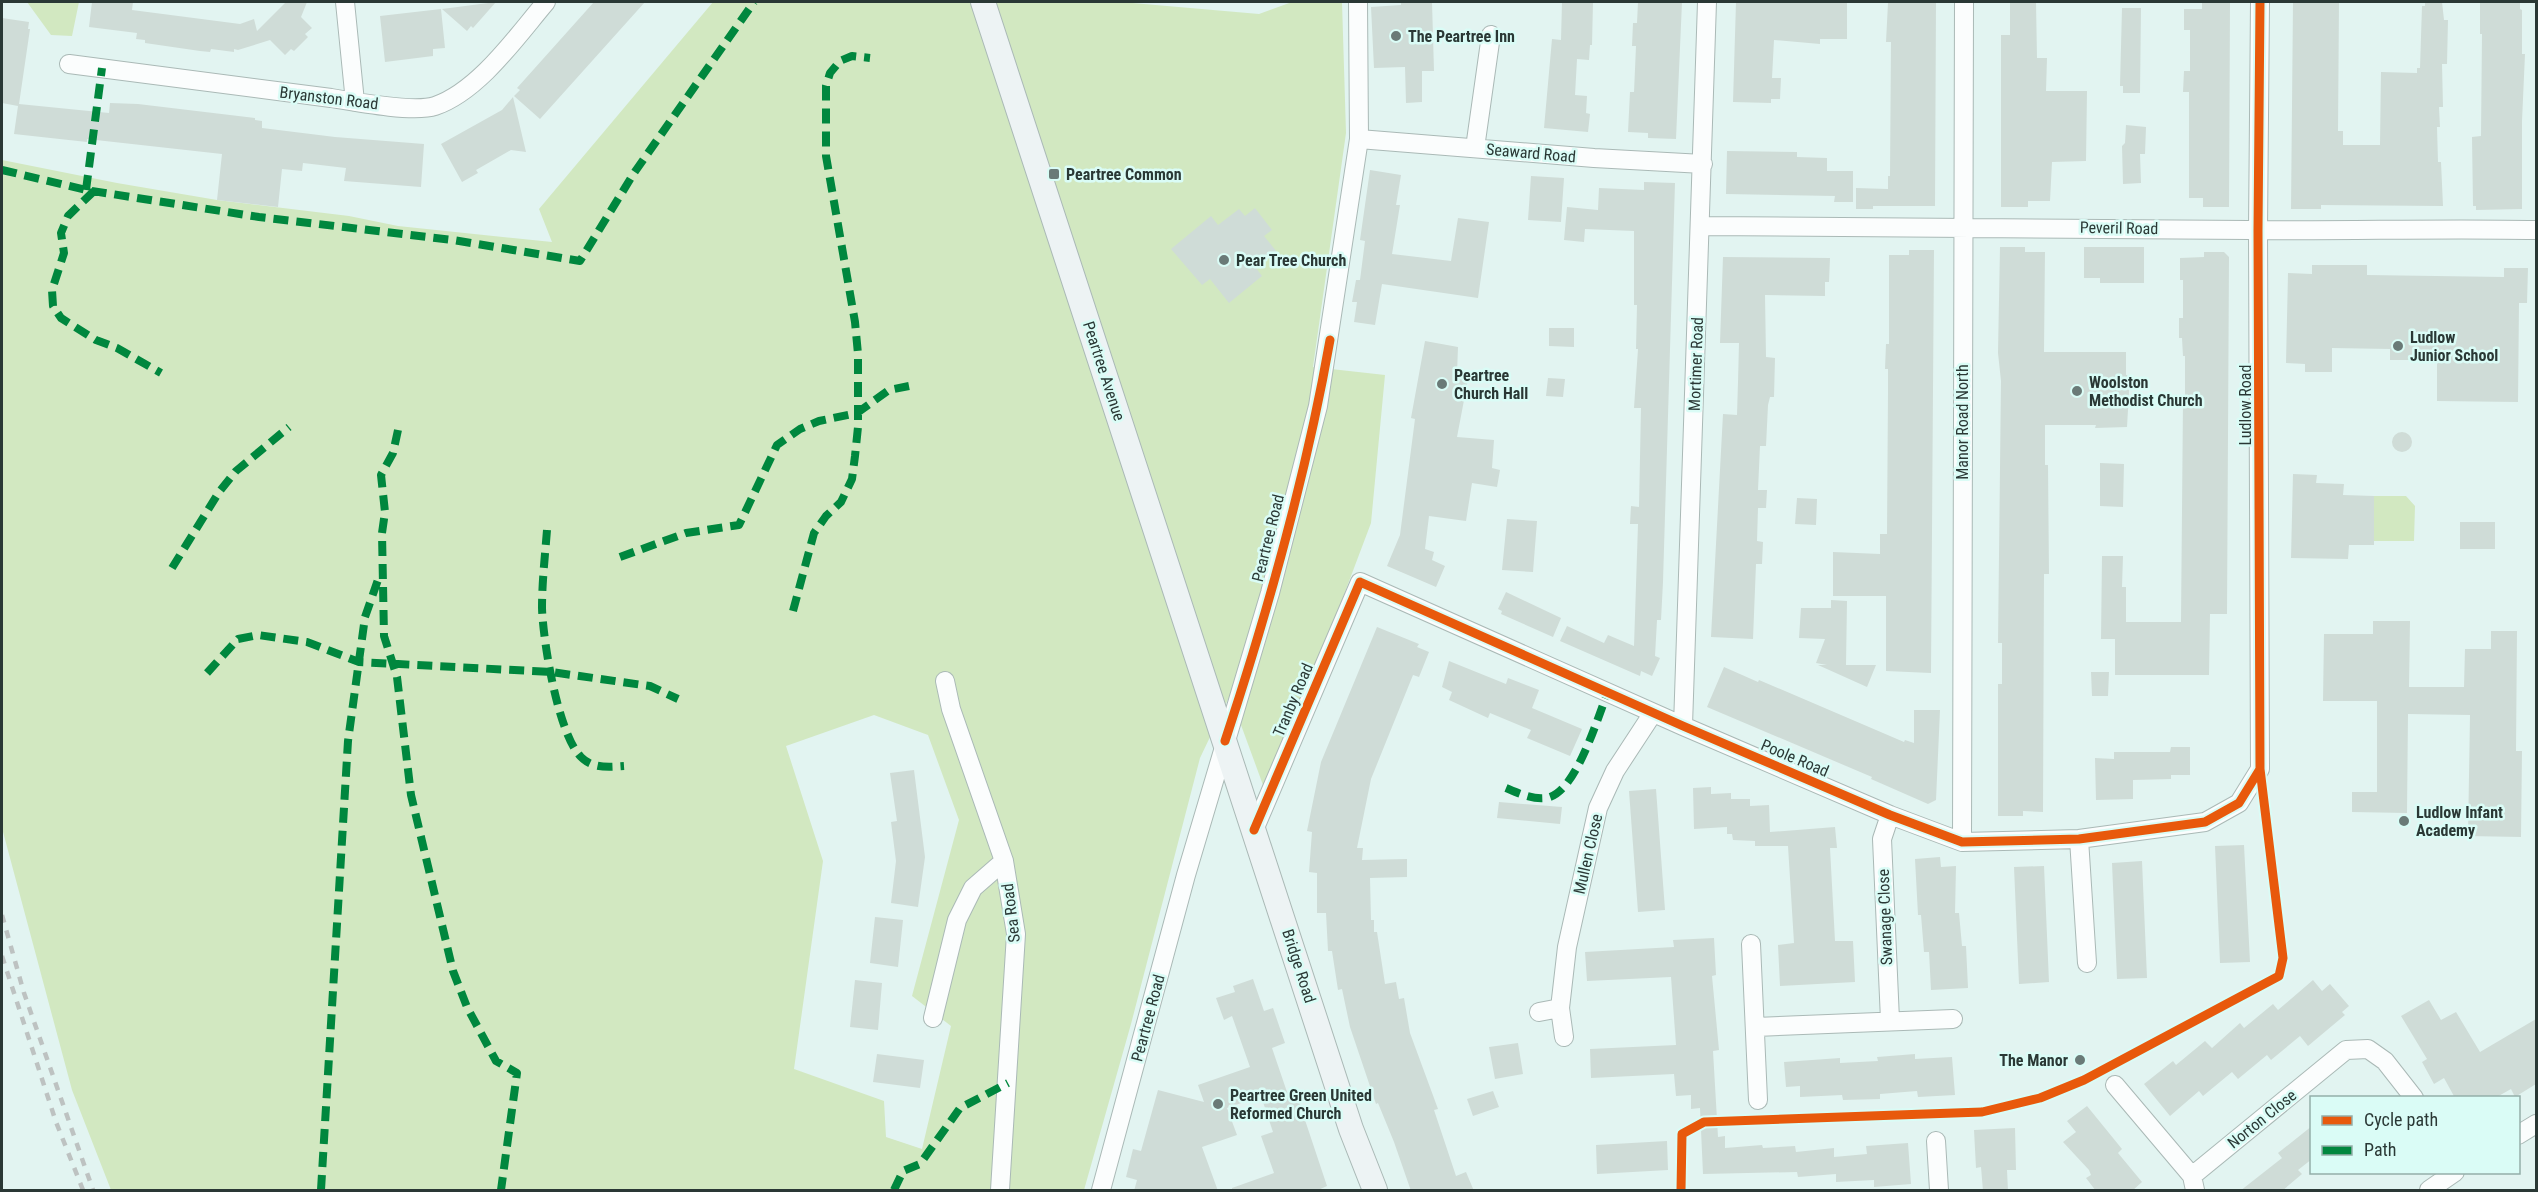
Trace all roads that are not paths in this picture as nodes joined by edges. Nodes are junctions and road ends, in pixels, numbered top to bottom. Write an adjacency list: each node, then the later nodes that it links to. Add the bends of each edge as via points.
1 (345, 2): 10 (street)
2 (546, 2): 10 (street, Bryanston Road, via 492,65 462,92 434,106 419,108)
3 (983, 2): 22 (street, Peartree Avenue)
4 (1358, 2): 11 (street, Peartree Road)
5 (1707, 2): 13 (street, Mortimer Road)
6 (1964, 2): 15 (street, Manor Road North)
7 (2260, 2): 16 (street, Ludlow Road)
8 (1491, 35): 12 (street)
9 (69, 64): 10 (street, Bryanston Road)
10 (354, 102)
11 (1359, 139): 12 (street, Seaward Road); 22 (street, Peartree Road, via 1318,406 1247,675)
12 (1475, 148): 13 (street, Seaward Road)
13 (1703, 164): 14 (street, Mortimer Road)
14 (1701, 226): 15 (street, Peveril Road); 21 (street, Mortimer Road)
15 (1963, 226): 16 (street, Peveril Road); 27 (street, Manor Road North)
16 (2258, 230): 17 (street, Peveril Road); 23 (street, Ludlow Road, via 2260,769)
17 (2536, 230)
18 (1360, 582): 20 (street, Poole Road); 25 (street, Tranby Road)
19 (945, 681): 28 (street, Sea Road, via 951,709)
20 (1653, 712): 21 (street, Poole Road); 31 (street, Mullen Close, via 1615,771 1598,808 1567,947)
21 (1683, 726): 24 (street, Poole Road)
22 (1225, 741): 25 (street, Bridge Road); 47 (street, Peartree Road)
23 (2239, 803): 26 (street, Poole Road, via 2205,822)
24 (1890, 816): 27 (street, Poole Road); 35 (street, Swanage Close, via 1882,839)
25 (1254, 830): 48 (street, Bridge Road, via 1351,1130)
26 (2079, 839): 27 (street, Poole Road); 30 (street)
27 (1962, 842)
28 (1004, 861): 33 (street, via 973,888 957,920); 46 (street, Sea Road, via 1016,934)
29 (1751, 944): 36 (street)
30 (2087, 963)
31 (1560, 1008): 32 (street); 37 (street, Mullen Close)
32 (1539, 1012)
33 (933, 1018)
34 (1953, 1019): 35 (street)
35 (1890, 1020): 36 (street)
36 (1756, 1027): 40 (street)
37 (1564, 1037)
38 (2115, 1085): 45 (street, Norton Close)
39 (2412, 1096): 45 (street, Norton Close, via 2385,1061 2368,1049 2346,1050)
40 (1758, 1100)
41 (2536, 1124): 42 (street)
42 (2520, 1134)
43 (1936, 1141): 49 (street)
44 (2454, 1174): 50 (street)
45 (2194, 1183)
46 (1000, 1191)
47 (1101, 1191)
48 (1375, 1191)
49 (1939, 1191)
50 (2430, 1191)

